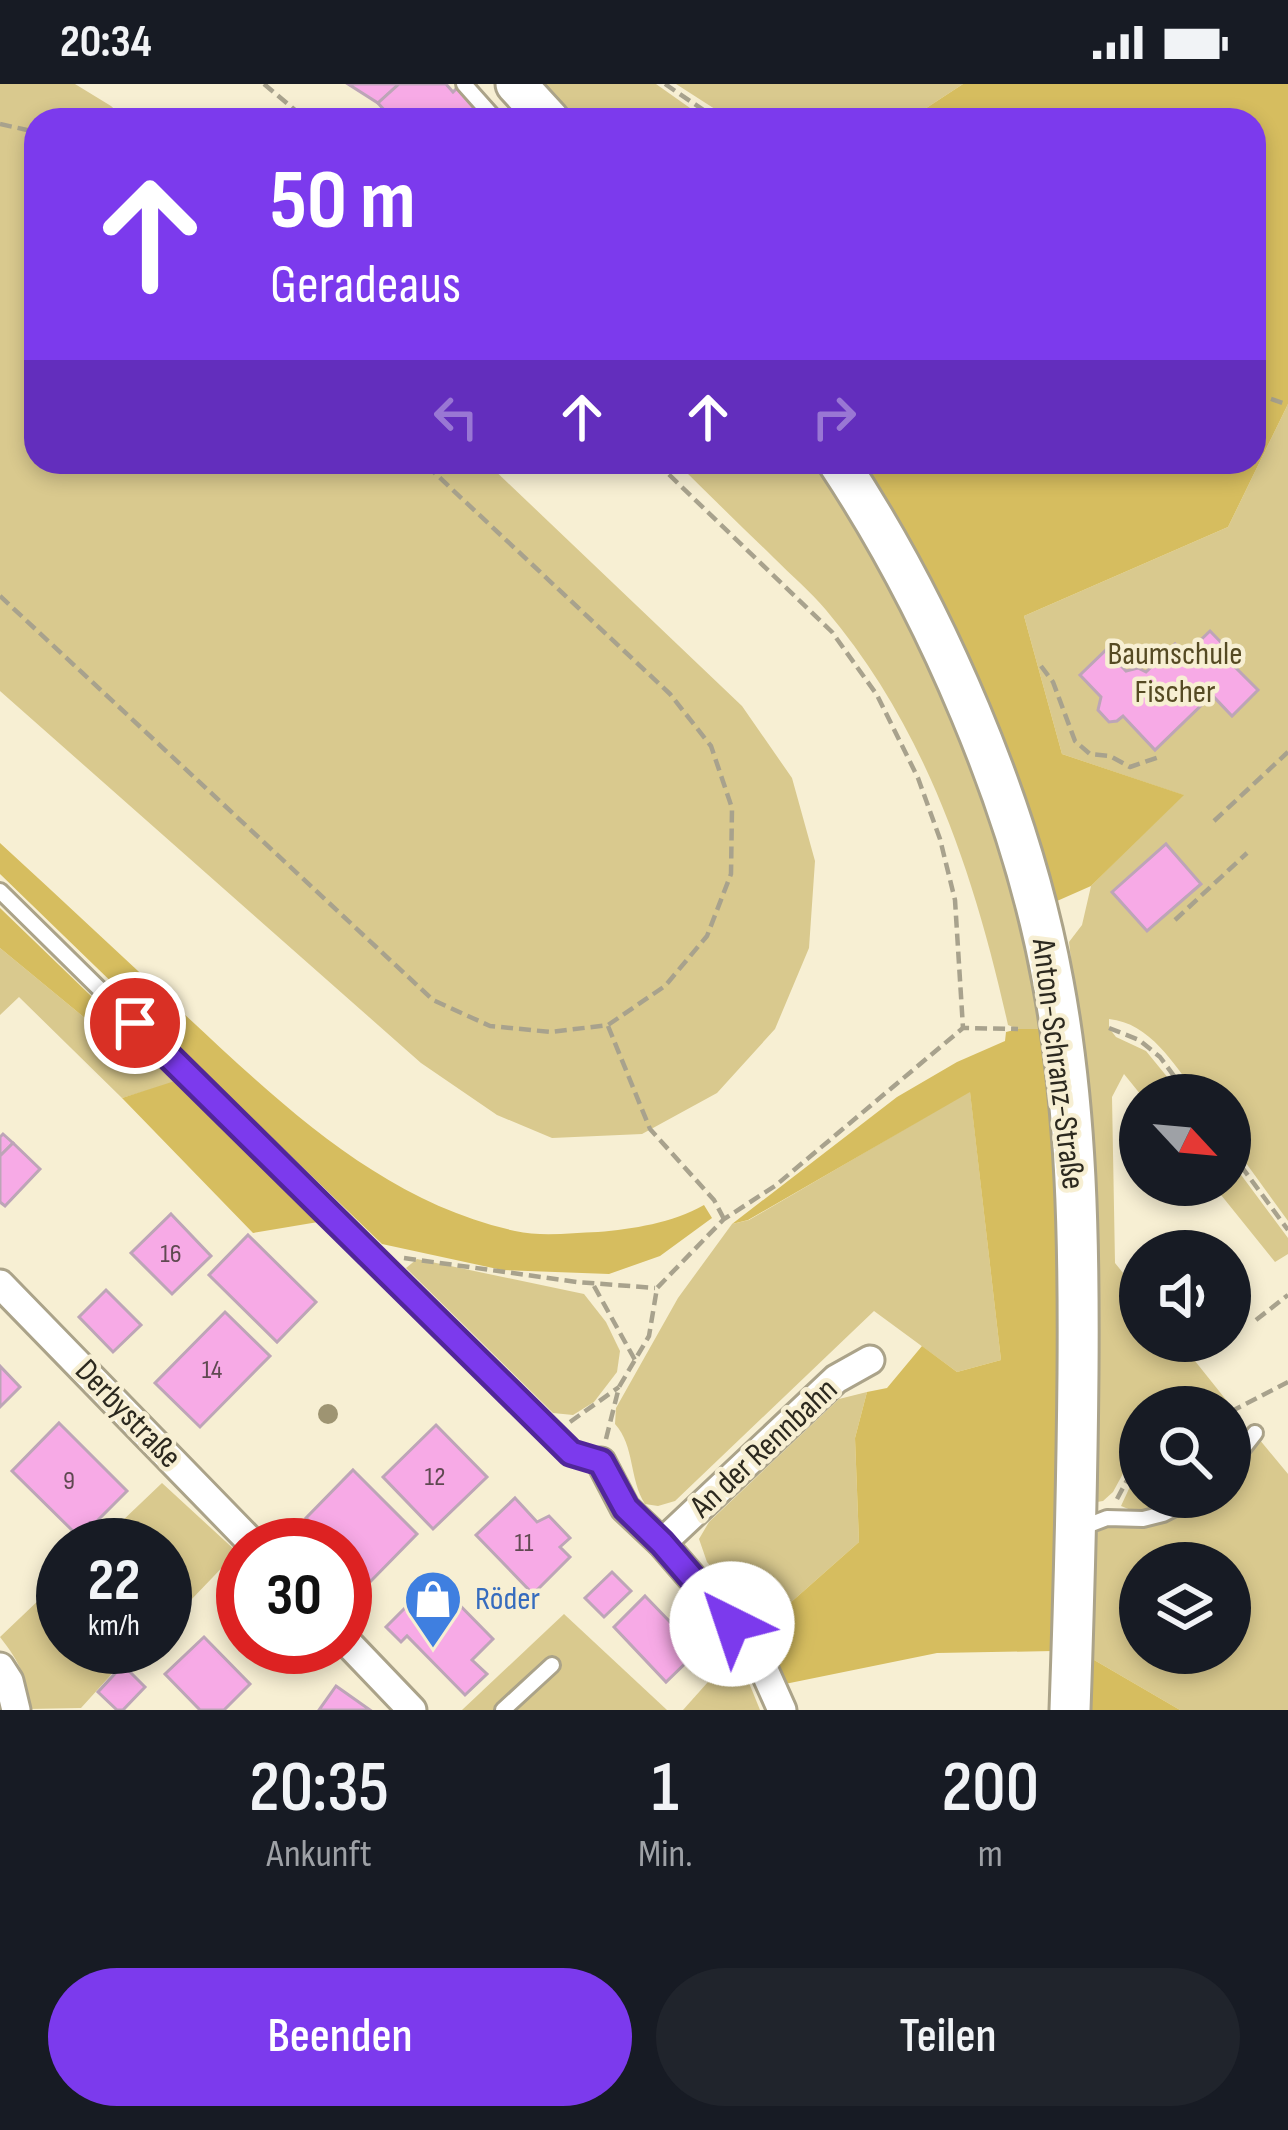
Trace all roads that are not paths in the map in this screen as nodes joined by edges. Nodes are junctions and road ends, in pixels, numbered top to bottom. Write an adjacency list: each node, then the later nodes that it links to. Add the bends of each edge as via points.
1 (464, 84): 3 (lane)
2 (516, 84): 4 (main road)
3 (485, 108)
4 (538, 108)
5 (845, 474): 14 (main road, Anton-Schranz-Straße, via 943,651 1013,824 1041,925 1059,1019 1077,1220)
6 (0, 891): 11 (lane, via 571,1453)
7 (0, 1284): 12 (street, Derbystraße)
8 (871, 1360): 15 (street, An der Rennbahn, via 836,1379)
9 (1255, 1433): 10 (lane)
10 (1251, 1438)
11 (601, 1462): 15 (street, An der Rennbahn, via 626,1508)
12 (228, 1518)
13 (1147, 1518): 14 (lane)
14 (1092, 1524): 23 (main road, Anton-Schranz-Straße)
15 (662, 1543): 22 (street, An der Rennbahn, via 746,1643)
16 (552, 1664): 21 (lane)
17 (0, 1667): 19 (street)
18 (372, 1668): 20 (street)
19 (16, 1710)
20 (412, 1710)
21 (503, 1710)
22 (782, 1710)
23 (1070, 1710)

